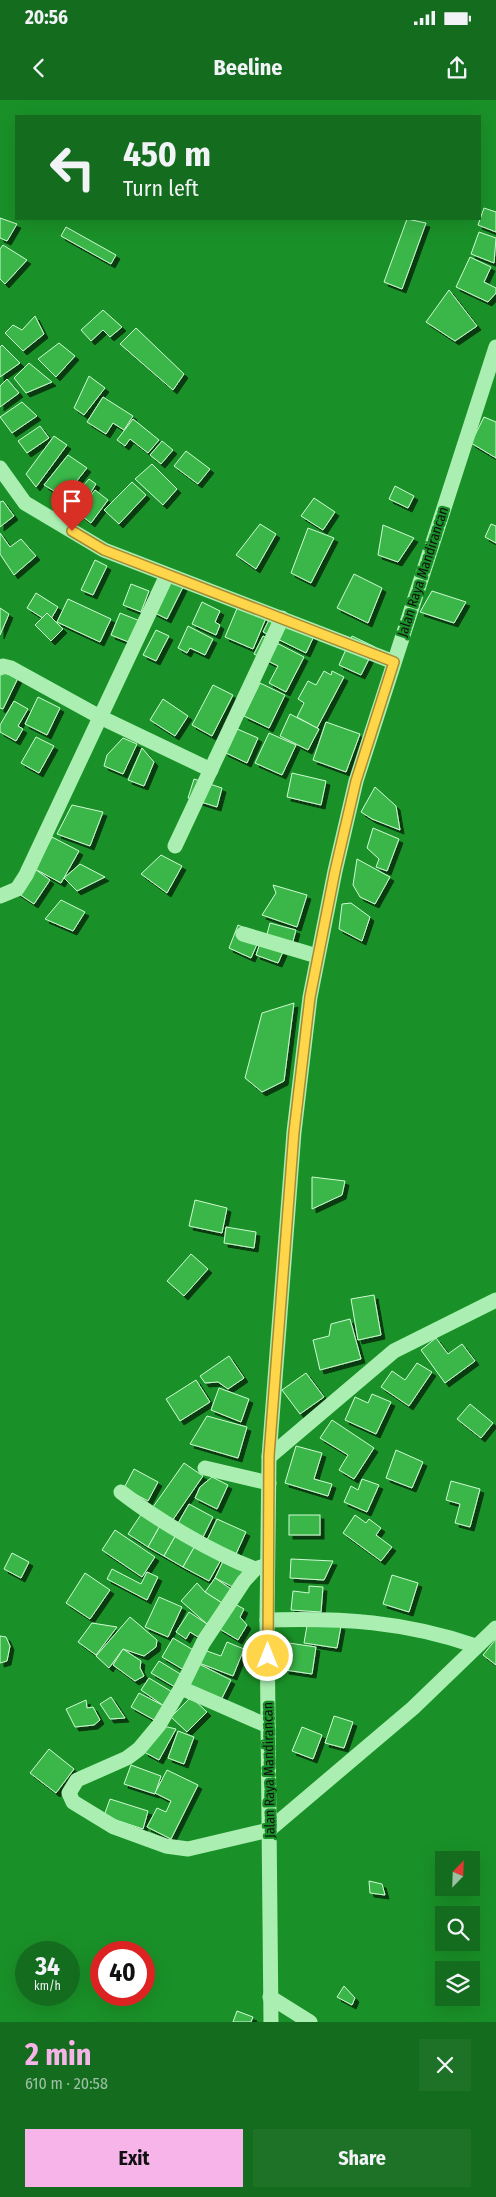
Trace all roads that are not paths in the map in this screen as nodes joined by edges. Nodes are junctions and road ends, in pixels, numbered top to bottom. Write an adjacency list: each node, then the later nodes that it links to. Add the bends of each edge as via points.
1 (496, 347): 5 (street, Jalan Raya Mandirancan)
2 (0, 468): 3 (street, via 25,503 104,550)
3 (167, 574): 4 (street); 7 (street)
4 (282, 618): 5 (street); 8 (street)
5 (394, 662): 12 (street, Jalan Raya Mandirancan, via 356,781)
6 (0, 668): 7 (street, via 11,668)
7 (100, 717): 8 (street); 10 (street, via 26,875 17,889)
8 (211, 770): 9 (street)
9 (175, 846)
10 (0, 896)
11 (243, 934): 12 (street)
12 (317, 956): 14 (street, Jalan Raya Mandirancan, via 294,1132)
13 (496, 1300): 14 (street, via 394,1351)
14 (269, 1456): 16 (street, Jalan Raya Mandirancan)
15 (205, 1468): 16 (street)
16 (269, 1483): 18 (street, Jalan Raya Mandirancan)
17 (121, 1492): 18 (street, via 232,1560)
18 (262, 1567): 19 (street, Jalan Raya Mandirancan); 22 (street, via 244,1582 203,1643)
19 (267, 1620): 21 (street, via 331,1619 392,1625 440,1634); 23 (street, Jalan Raya Mandirancan)
20 (496, 1628): 21 (street)
21 (476, 1646): 24 (street, via 413,1708)
22 (182, 1688): 23 (street); 24 (street, via 165,1719 138,1749 127,1758 76,1780 69,1793 70,1798 114,1827 166,1846 188,1849)
23 (268, 1726): 24 (street, Jalan Raya Mandirancan)
24 (269, 1830): 25 (street, Jalan Raya Mandirancan)
25 (270, 1996): 26 (street, Jalan Raya Mandirancan); 27 (street)
26 (271, 2022)
27 (310, 2022)

